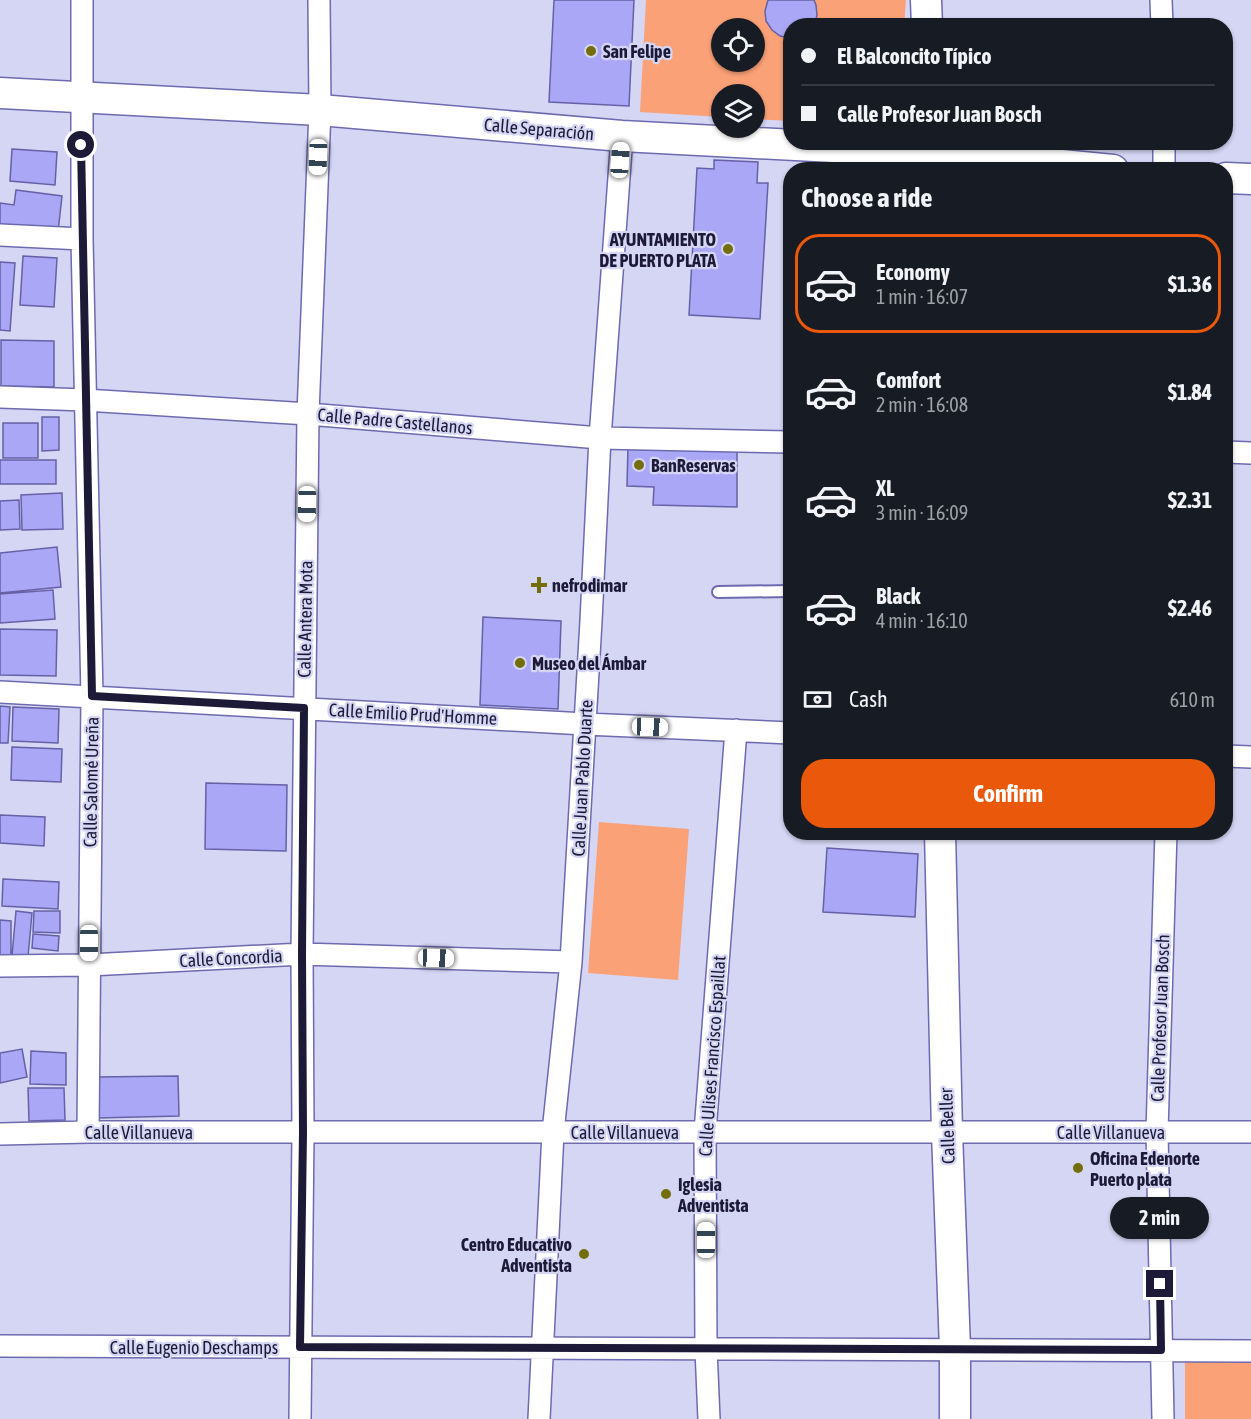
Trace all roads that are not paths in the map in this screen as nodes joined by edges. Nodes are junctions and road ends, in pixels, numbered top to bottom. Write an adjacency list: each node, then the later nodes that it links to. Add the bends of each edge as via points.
1 (82, 0): 8 (street, Calle Salomé Ureña)
2 (319, 0): 9 (street, Calle Antera Mota)
3 (926, 0): 5 (street)
4 (1161, 0): 6 (street)
5 (927, 18)
6 (1162, 18)
7 (0, 93): 8 (street, Calle Separación)
8 (81, 98): 9 (street, Calle Separación); 18 (street, Calle Salomé Ureña)
9 (320, 110): 10 (street, Calle Separación); 21 (street, Calle Antera Mota)
10 (622, 136): 11 (street, Calle Separación); 22 (street, Calle Juan Pablo Duarte)
11 (783, 146)
12 (847, 150): 13 (street, Calle Separación)
13 (928, 155): 14 (street, Calle Separación)
14 (1014, 162)
15 (1233, 178): 16 (street)
16 (1251, 179)
17 (0, 236): 18 (street)
18 (82, 239): 20 (street, Calle Salomé Ureña)
19 (0, 397): 20 (street, Calle Padre Castellanos)
20 (85, 400): 21 (street, Calle Padre Castellanos); 29 (street, Calle Salomé Ureña)
21 (308, 414): 22 (street, Calle Padre Castellanos); 30 (street, Calle Antera Mota)
22 (600, 438): 23 (street, Calle Padre Castellanos); 31 (street, Calle Juan Pablo Duarte)
23 (783, 442)
24 (1233, 453): 25 (street)
25 (1251, 453)
26 (783, 591): 27 (lane)
27 (718, 592)
28 (0, 692): 29 (street, Calle Emilio Prud'Homme)
29 (92, 696): 30 (street, Calle Emilio Prud'Homme); 40 (street, Calle Salomé Ureña)
30 (304, 708): 31 (street, Calle Emilio Prud'Homme); 38 (street, Calle Antera Mota)
31 (585, 724): 32 (street, Calle Emilio Prud'Homme); 39 (street, Calle Juan Pablo Duarte)
32 (736, 730): 33 (street, Calle Emilio Prud'Homme); 45 (street, Calle Ulises Francisco Espaillat)
33 (783, 733)
34 (1233, 756): 35 (street)
35 (1251, 757)
36 (940, 840): 46 (street, Calle Beller)
37 (1166, 840): 47 (street, Calle Profesor Juan Bosch)
38 (302, 954): 39 (street, Calle Concordia); 40 (street, Calle Concordia); 43 (street, Calle Antera Mota)
39 (571, 962): 44 (street, Calle Juan Pablo Duarte)
40 (89, 965): 41 (street, Calle Concordia); 42 (street, Calle Salomé Ureña)
41 (0, 966)
42 (88, 1132): 43 (street, Calle Villanueva); 49 (street, Calle Villanueva)
43 (303, 1132): 44 (street, Calle Villanueva); 51 (street, Calle Antera Mota)
44 (553, 1132): 45 (street, Calle Villanueva); 52 (street, Calle Juan Pablo Duarte)
45 (705, 1132): 46 (street, Calle Villanueva); 53 (street, Calle Ulises Francisco Espaillat)
46 (947, 1132): 47 (street, Calle Villanueva); 54 (street, Calle Beller)
47 (1157, 1132): 48 (street, Calle Villanueva); 55 (street, Calle Profesor Juan Bosch)
48 (1251, 1132)
49 (0, 1134)
50 (0, 1346): 51 (street, Calle Eugenio Deschamps)
51 (300, 1347): 52 (street, Calle Eugenio Deschamps); 57 (street, Calle Antera Mota)
52 (542, 1348): 53 (street, Calle Eugenio Deschamps); 58 (street, Calle Juan Pablo Duarte)
53 (706, 1348): 54 (street, Calle Eugenio Deschamps); 59 (street, Calle Ulises Francisco Espaillat)
54 (955, 1349): 55 (street, Calle Eugenio Deschamps); 60 (street, Calle Beller)
55 (1161, 1350): 56 (street, Calle Eugenio Deschamps); 61 (street, Calle Profesor Juan Bosch)
56 (1251, 1351)
57 (300, 1419)
58 (539, 1419)
59 (709, 1419)
60 (955, 1419)
61 (1162, 1419)

